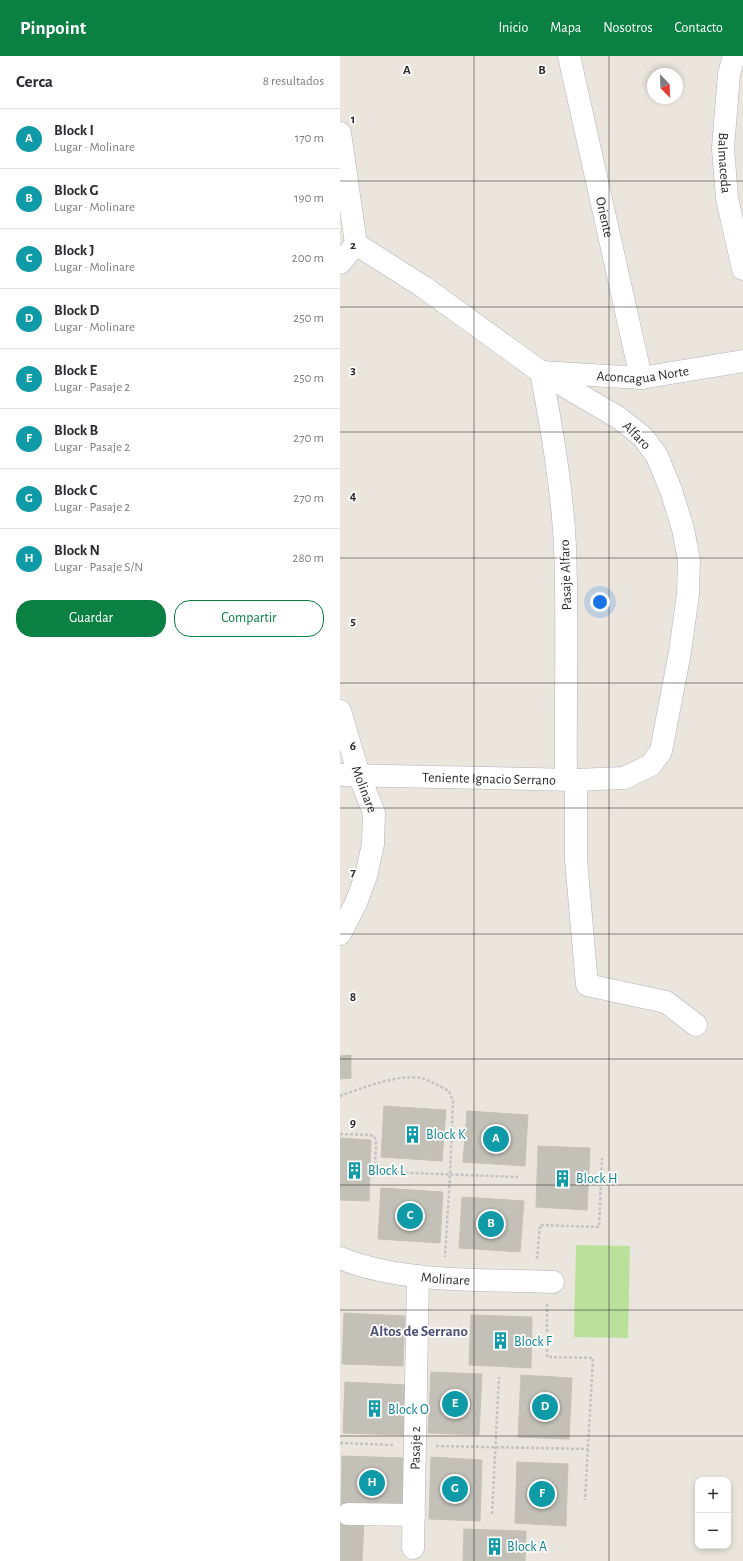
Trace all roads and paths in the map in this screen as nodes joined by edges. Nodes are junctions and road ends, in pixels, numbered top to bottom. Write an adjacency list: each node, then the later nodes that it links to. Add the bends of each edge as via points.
1 (569, 56): 9 (street, Oriente)
2 (734, 56): 6 (street, Balmaceda, via 729,74 722,148 727,198)
3 (340, 133): 4 (street)
4 (356, 244): 5 (street); 8 (street, Alfaro, via 426,288)
5 (340, 263)
6 (743, 268)
7 (743, 361): 9 (street, Aconcagua Norte)
8 (541, 372): 9 (street, Aconcagua Norte); 11 (street, Alfaro, via 619,418 643,437 657,456 683,529 688,560 688,594 664,739 661,751 651,765); 13 (street, Pasaje Alfaro, via 556,456 565,545)
9 (640, 378)
10 (340, 711): 12 (street, Molinare)
11 (637, 772): 13 (street, Teniente Ignacio Serrano, via 624,778)
12 (350, 775): 13 (street, Teniente Ignacio Serrano); 14 (street, Molinare, via 374,813 374,844 364,882)
13 (571, 779): 15 (street, Pasaje Alfaro, via 587,985 666,1002)
14 (340, 934)
15 (696, 1025)
16 (340, 1096): 19 (path, via 368,1085 408,1078 422,1078 449,1091 453,1101)
17 (340, 1134): 19 (path, via 374,1136 375,1160 379,1169 385,1172)
18 (602, 1158): 24 (path, via 599,1227 540,1225)
19 (450, 1175): 20 (path); 23 (path)
20 (518, 1177)
21 (340, 1258): 22 (street, Molinare, via 378,1270)
22 (418, 1276): 23 (street, Molinare); 27 (street, Pasaje 2)
23 (443, 1277): 24 (street, Molinare)
24 (545, 1282): 29 (path, via 547,1357 593,1358)
25 (498, 1377): 28 (path)
26 (340, 1443): 27 (path)
27 (415, 1445): 28 (path); 33 (street, Pasaje 2)
28 (495, 1447): 29 (path); 32 (path)
29 (588, 1449): 30 (path)
30 (585, 1500)
31 (348, 1514): 33 (street)
32 (492, 1514)
33 (414, 1515): 34 (street, Pasaje 2)
34 (413, 1548)

